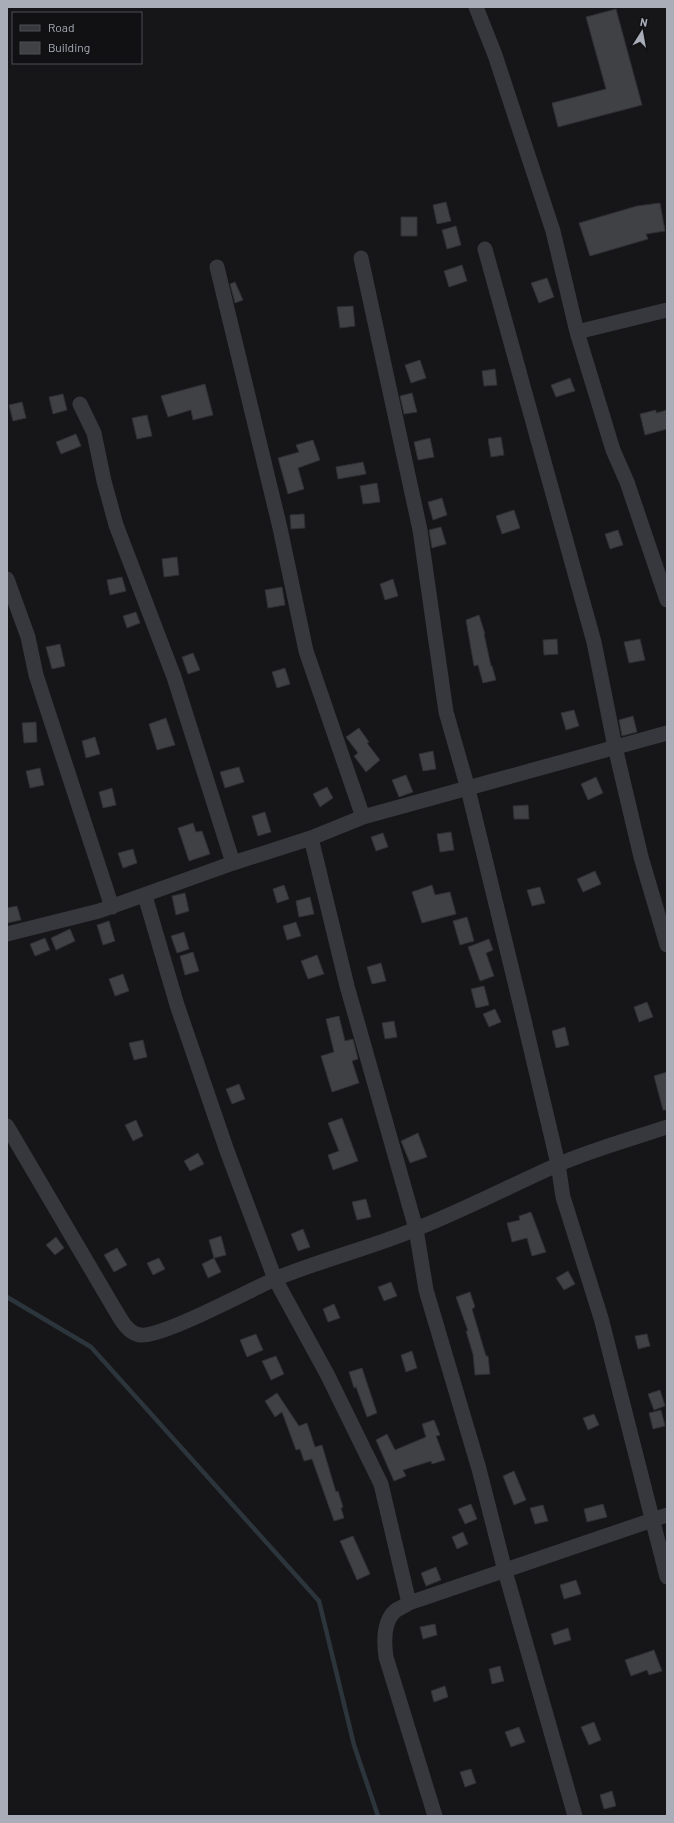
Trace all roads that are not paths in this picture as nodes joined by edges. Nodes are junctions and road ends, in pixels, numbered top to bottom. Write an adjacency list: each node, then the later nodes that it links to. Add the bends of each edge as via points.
1 (476, 7): 6 (street, via 495,55 553,231)
2 (485, 249): 11 (street, via 594,642)
3 (361, 258): 12 (street, via 420,530 446,712)
4 (217, 267): 13 (street, via 280,528 306,651)
5 (667, 310): 6 (street)
6 (577, 332): 9 (street, via 613,450 627,482)
7 (80, 404): 15 (street, via 94,434 116,525 174,677)
8 (7, 579): 17 (street, via 28,638 36,675)
9 (667, 600)
10 (667, 732): 11 (street)
11 (615, 747): 12 (street); 19 (street, via 641,857)
12 (468, 789): 13 (street); 22 (street)
13 (363, 817): 14 (street)
14 (311, 838): 15 (street); 23 (street, via 347,986)
15 (233, 863): 16 (street)
16 (145, 896): 17 (street); 24 (street, via 227,1151)
17 (112, 907): 18 (street)
18 (7, 934)
19 (667, 945)
20 (7, 1126): 24 (street, via 106,1295 132,1332 140,1335 156,1333)
21 (667, 1127): 22 (street)
22 (558, 1164): 23 (street, via 493,1196); 25 (street, via 563,1197 601,1318 614,1374)
23 (416, 1229): 24 (street); 26 (street, via 426,1290 479,1469)
24 (276, 1279): 28 (street, via 327,1374 381,1484)
25 (660, 1517): 26 (street); 27 (street)
26 (505, 1571): 28 (street); 30 (street)
27 (667, 1577)
28 (410, 1603): 29 (street, via 394,1612 385,1631 384,1643 386,1657)
29 (435, 1816)
30 (575, 1816)

